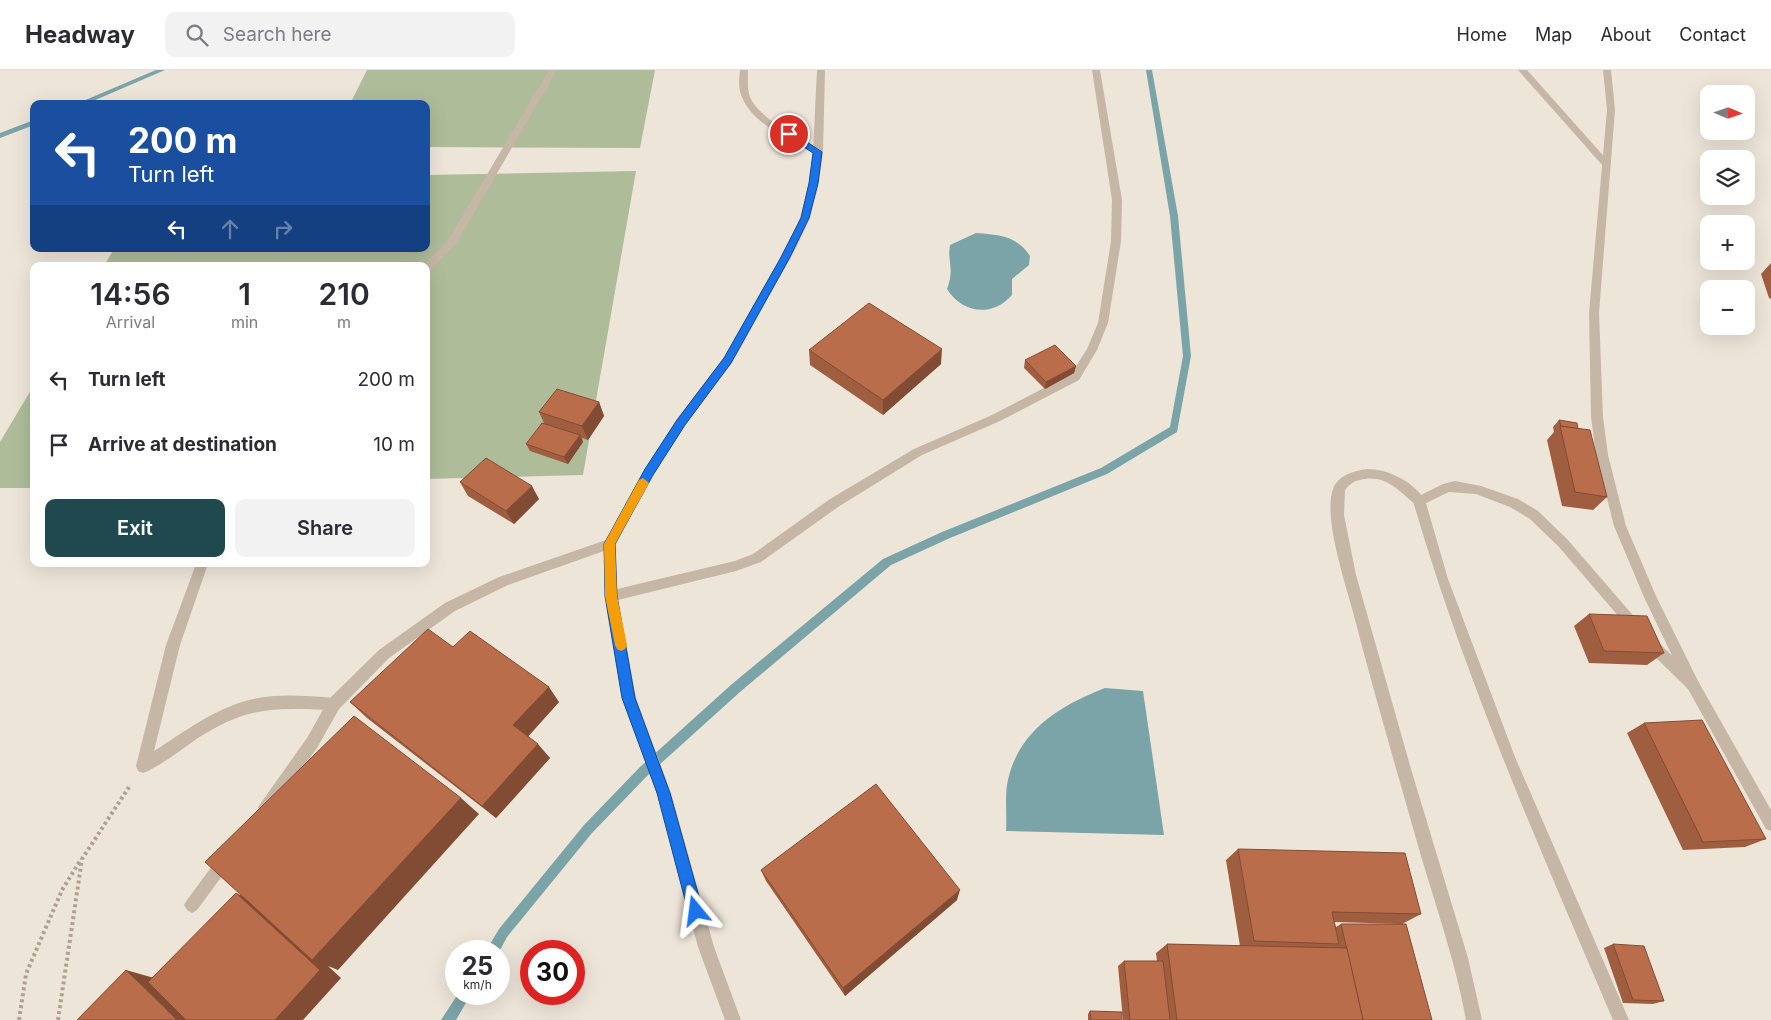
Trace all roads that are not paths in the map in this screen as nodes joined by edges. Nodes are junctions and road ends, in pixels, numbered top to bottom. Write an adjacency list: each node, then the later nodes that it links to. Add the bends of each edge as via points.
1 (553, 70): 9 (street, via 452,242)
2 (744, 70): 7 (street, via 743,86 747,100 759,115)
3 (821, 70): 7 (street)
4 (1096, 70): 13 (street, via 1117,200 1116,241 1103,322 1092,350 1075,377 996,418 918,452 834,503 757,558)
5 (1522, 70): 8 (street)
6 (1607, 70): 8 (street, via 1611,110)
7 (818, 152): 11 (street, via 805,218 791,248 728,360 681,422 649,472)
8 (1606, 164): 14 (street, via 1594,314 1597,417 1602,455 1620,526)
9 (430, 265)
10 (1419, 501): 14 (street, via 1456,486 1476,489 1506,500 1534,515 1563,543 1667,661); 21 (street, via 1386,476 1362,474 1349,478 1339,490 1337,508 1354,592 1469,989); 22 (street, via 1442,579 1508,757)
11 (610, 544): 13 (street); 15 (street, via 504,581 450,607 384,654)
12 (201, 567): 15 (street, via 173,645 143,766 224,716 248,706 271,702)
13 (611, 596): 20 (street, via 629,698 664,793 706,947)
14 (1693, 685): 17 (street)
15 (334, 704): 16 (street, via 312,743)
16 (255, 820)
17 (1771, 824)
18 (232, 851): 19 (street)
19 (192, 906)
20 (733, 1020)
21 (1474, 1020)
22 (1621, 1020)

